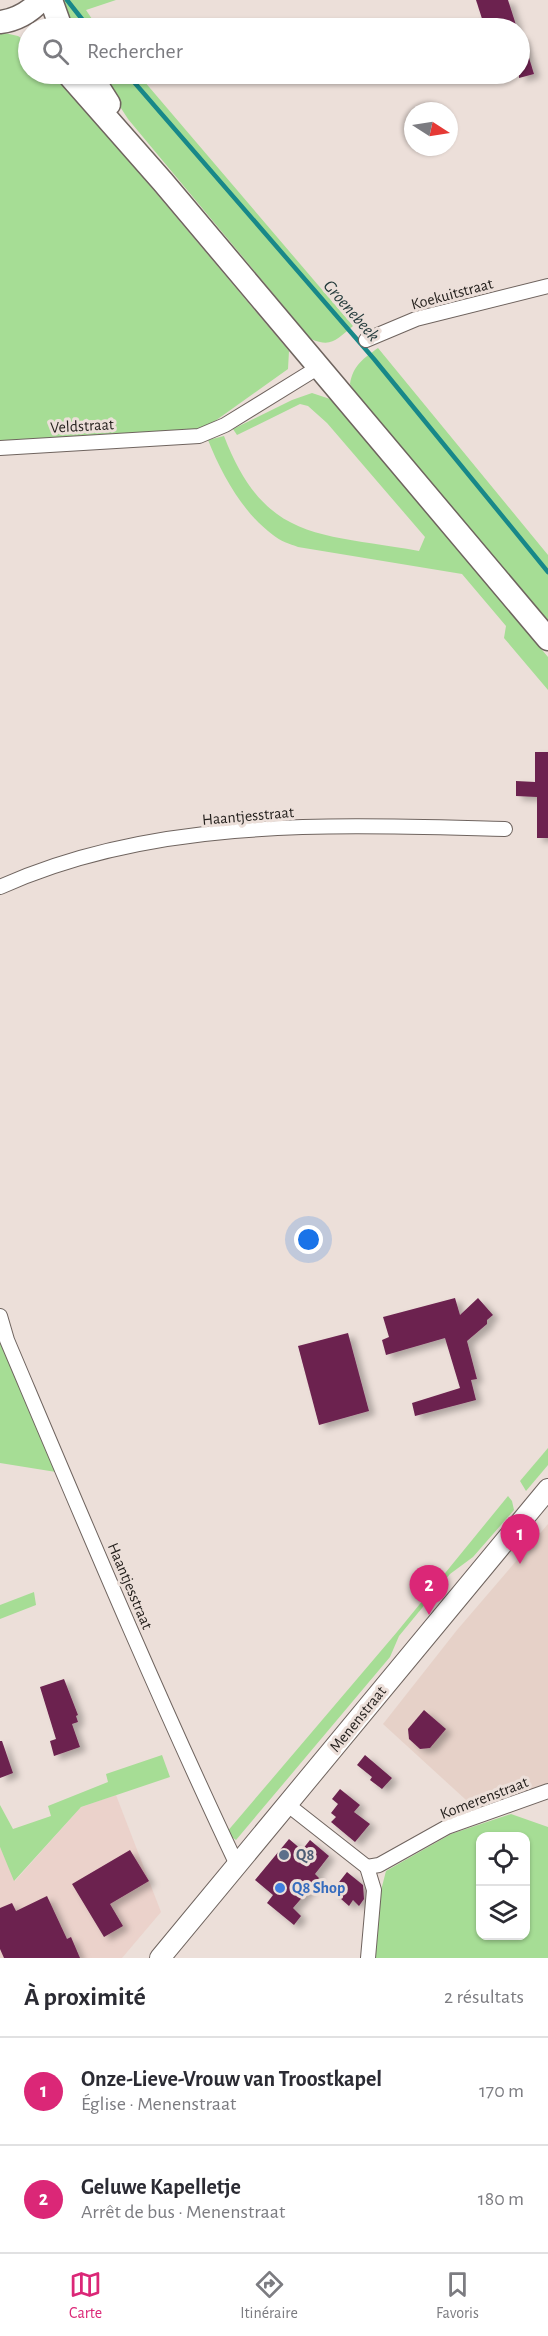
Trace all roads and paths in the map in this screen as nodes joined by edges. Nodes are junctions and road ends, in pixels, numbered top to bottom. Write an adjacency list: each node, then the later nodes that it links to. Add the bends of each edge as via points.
1 (41, 0): 4 (main road, via 31,11)
2 (51, 0): 3 (main road)
3 (57, 18)
4 (0, 24): 5 (main road)
5 (18, 29)
6 (77, 84): 8 (main road)
7 (97, 84): 8 (main road)
8 (163, 182): 11 (main road)
9 (548, 286): 10 (street, Koekuitstraat, via 416,319)
10 (366, 340)
11 (319, 367): 12 (street, Veldstraat, via 211,433); 13 (main road)
12 (0, 448)
13 (548, 639)
14 (505, 829): 15 (street, Haantjesstraat, via 349,825 218,834 142,843 36,871)
15 (0, 887)
16 (0, 1316): 20 (street, Haantjesstraat, via 92,1539)
17 (548, 1490): 19 (street, Menenstraat)
18 (548, 1791): 21 (street, Komerenstraat, via 447,1827 388,1860)
19 (288, 1805): 20 (street, Menenstraat); 21 (street)
20 (238, 1867): 22 (street, Menenstraat)
21 (367, 1867): 23 (street, via 374,1890)
22 (164, 1953)
23 (368, 1958)

